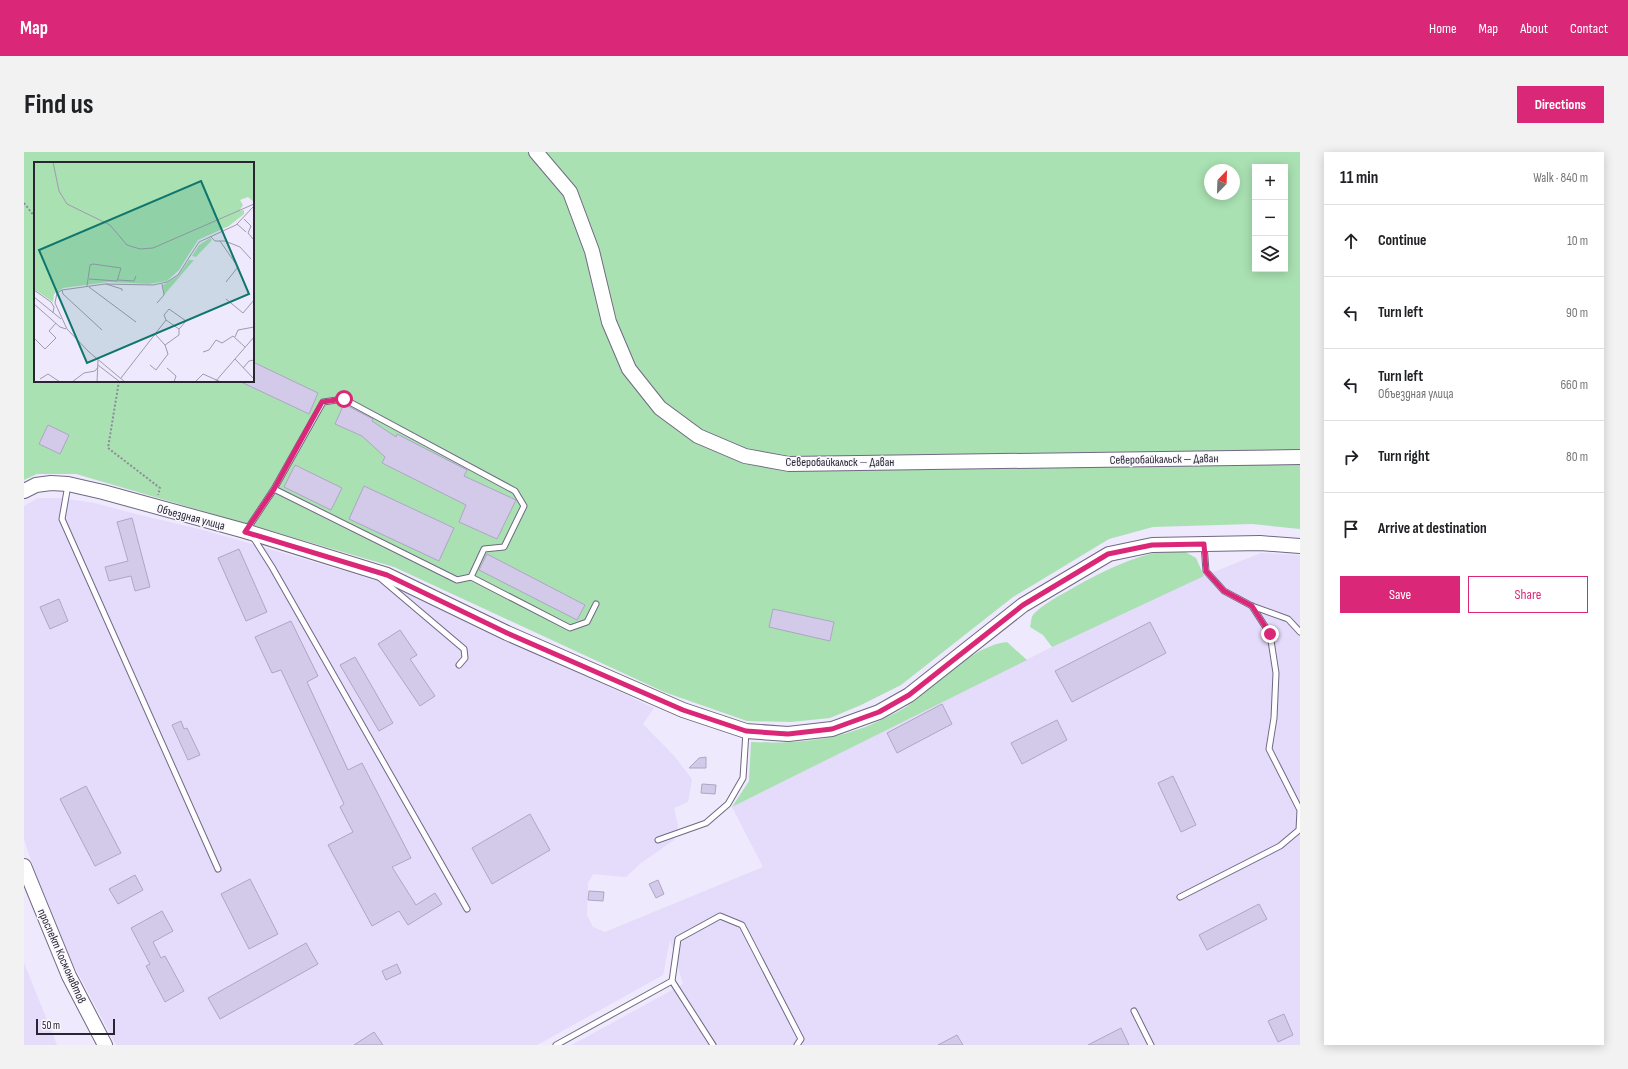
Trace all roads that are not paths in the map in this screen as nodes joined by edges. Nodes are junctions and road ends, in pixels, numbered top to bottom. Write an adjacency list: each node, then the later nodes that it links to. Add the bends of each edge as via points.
1 (536, 152): 2 (street, Северобайкальск — Даван, via 570,192 592,251 609,322 629,369 660,408 698,436 745,456 790,464)
2 (1300, 457)
3 (68, 484): 5 (street, Объездная улица, via 36,485); 6 (street, Объездная улица); 18 (lane, via 62,519)
4 (274, 489): 6 (lane); 10 (lane, via 457,580); 10 (lane, via 322,402 344,399 515,491 524,506 504,546 484,549)
5 (24, 491)
6 (248, 532): 9 (street, Объездная улица); 20 (lane, via 272,567)
7 (1204, 544): 8 (street, Объездная улица, via 1260,543); 12 (lane, via 1206,571 1224,591); 15 (street, Объездная улица, via 1152,545 1108,554 1023,605 909,695 879,712 832,729 788,734)
8 (1300, 546)
9 (371, 570): 14 (lane, via 464,649 465,658); 15 (street, Объездная улица, via 387,575 507,633 631,688 683,710)
10 (471, 577): 11 (lane, via 570,628 587,622)
11 (596, 604)
12 (1252, 606): 13 (lane, via 1288,619); 19 (lane, via 1270,634 1276,673 1274,718 1269,749 1300,810 1299,830 1280,846)
13 (1300, 632)
14 (460, 665)
15 (746, 731): 16 (lane, via 743,778 728,804 706,823)
16 (658, 840)
17 (24, 866): 24 (street, проспект Космонавтов, via 69,976)
18 (218, 868)
19 (1180, 897)
20 (467, 909)
21 (672, 981): 23 (lane); 25 (lane); 26 (lane, via 678,939 720,916 742,925 801,1039)
22 (1134, 1011): 27 (lane)
23 (559, 1044)
24 (105, 1045)
25 (713, 1045)
26 (797, 1045)
27 (1151, 1045)

